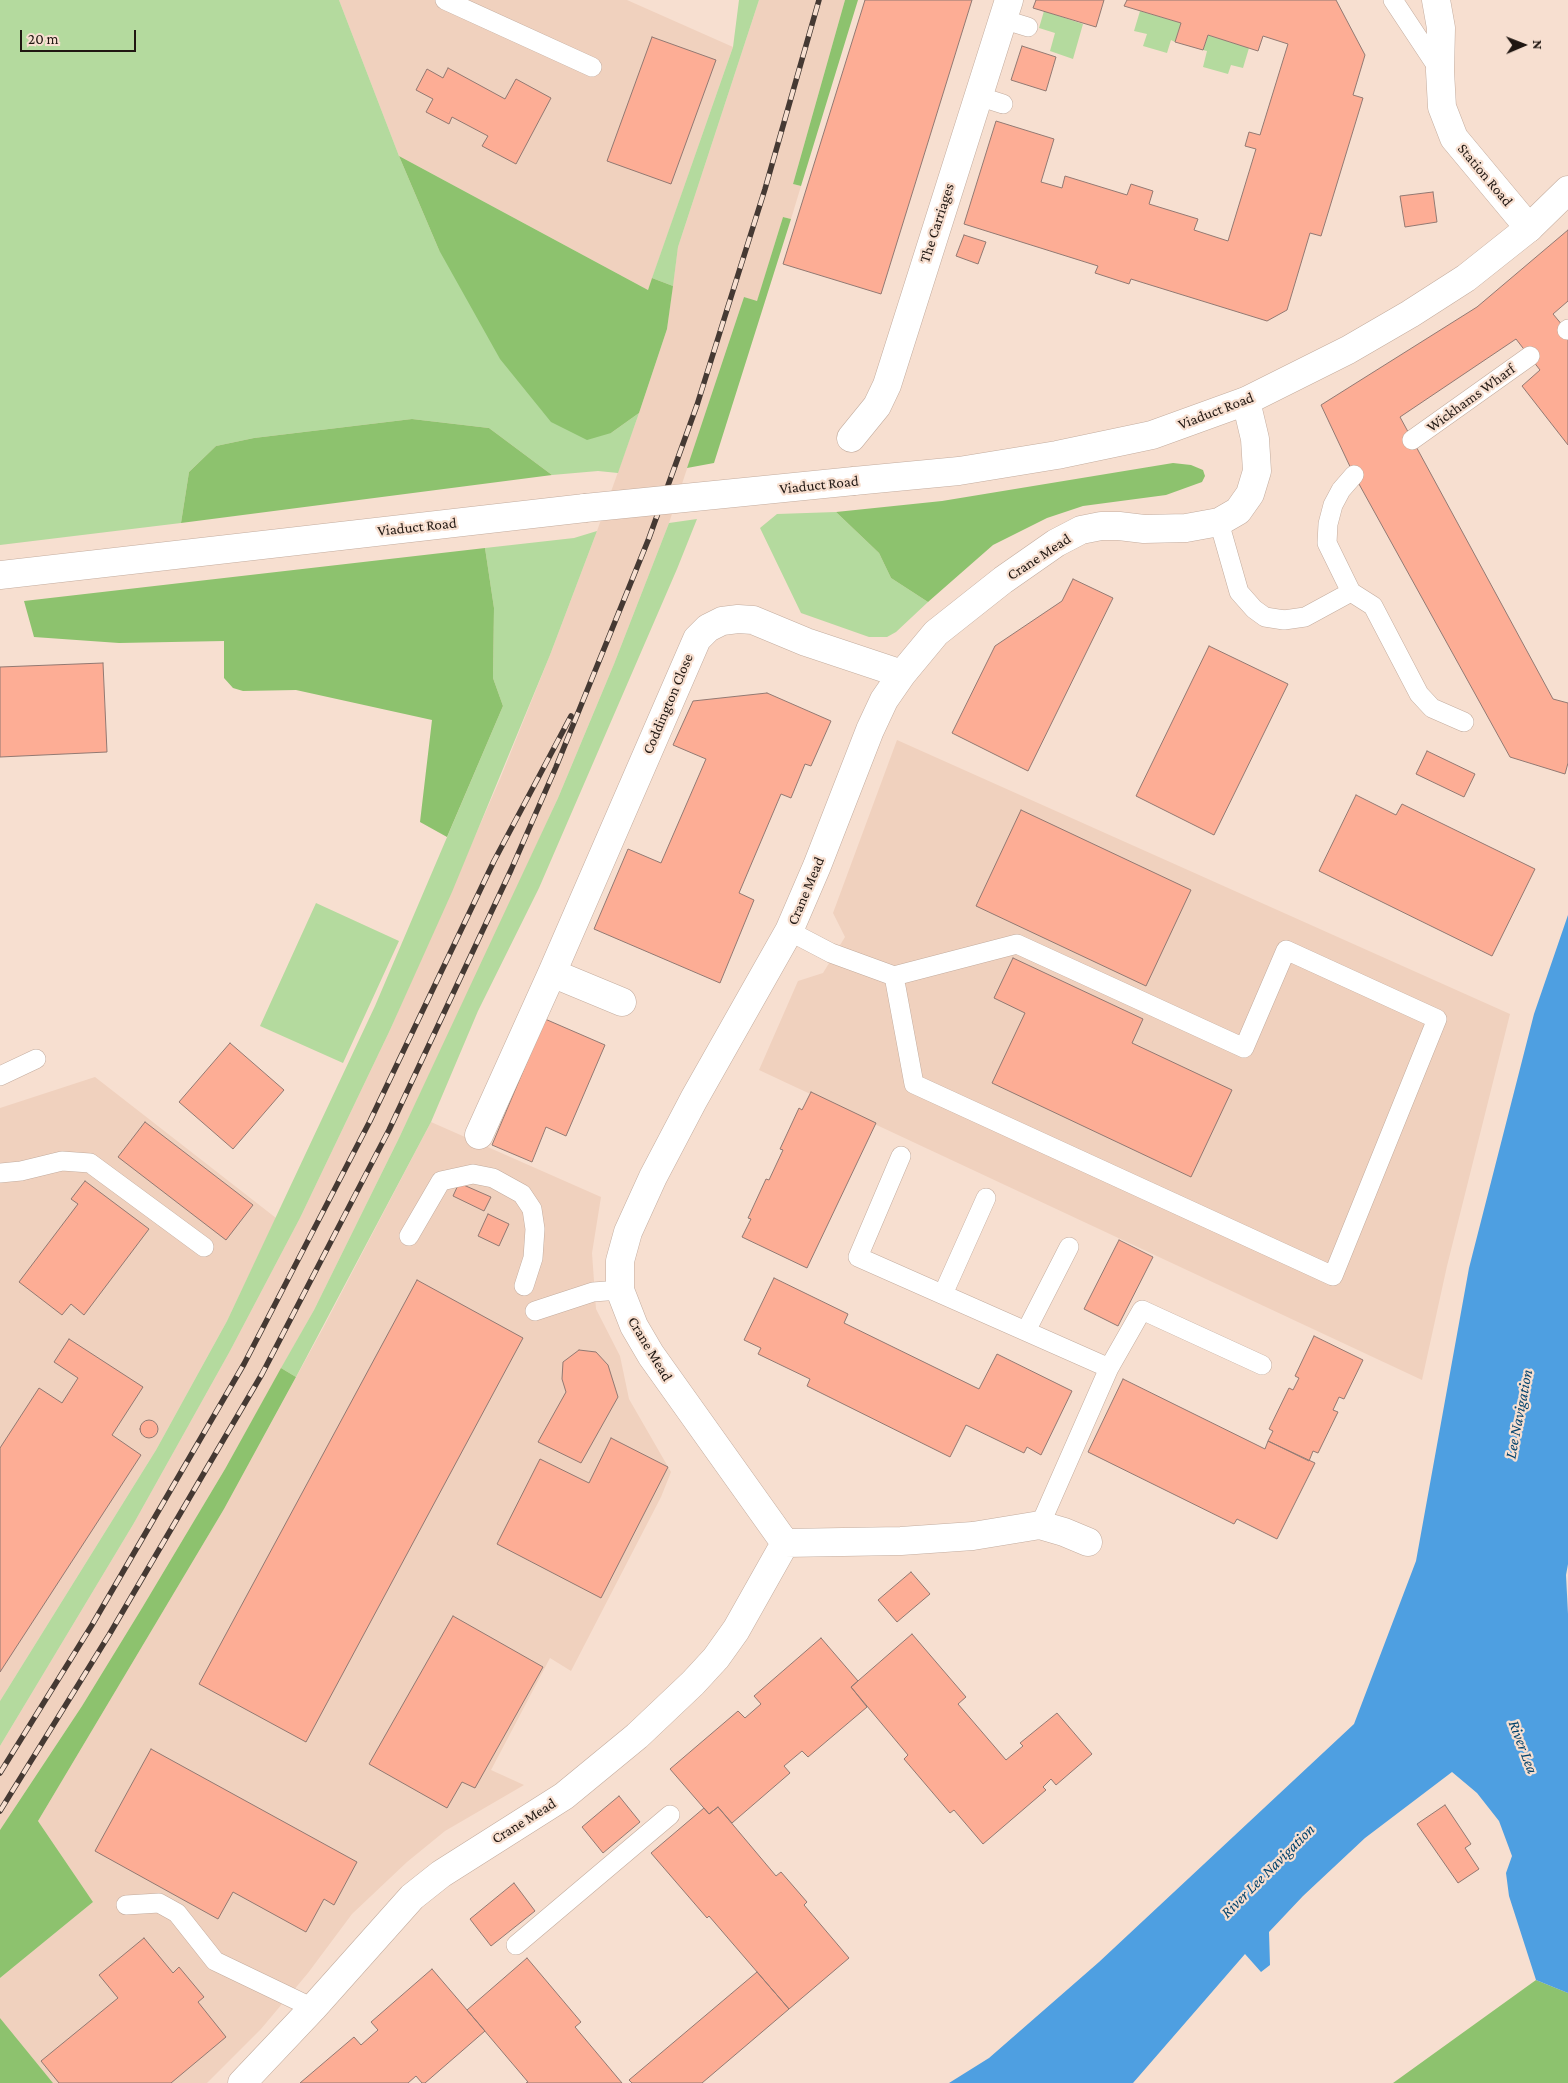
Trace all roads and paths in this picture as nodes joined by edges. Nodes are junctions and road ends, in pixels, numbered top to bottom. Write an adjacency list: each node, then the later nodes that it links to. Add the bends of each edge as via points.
1 (445, 0): 5 (lane)
2 (1393, 0): 6 (lane)
3 (1436, 0): 6 (street, Station Road, via 1441,28)
4 (1013, 15): 11 (street, The Carriages, via 990,100 887,385 877,406)
5 (592, 67)
6 (1440, 71): 8 (street, Station Road, via 1442,107 1454,138)
7 (1568, 190): 8 (street, Viaduct Road)
8 (1529, 228): 10 (street, Viaduct Road, via 1466,278 1410,314 1348,350)
9 (1530, 356): 12 (lane, Wickhams Wharf)
10 (1246, 401): 14 (street, Crane Mead, via 1255,439 1257,471 1250,494 1238,511); 15 (street, Viaduct Road, bridge, via 1152,435 959,472 585,508)
11 (852, 438)
12 (1412, 440)
13 (1354, 475): 16 (lane, via 1333,505 1327,543)
14 (1219, 522): 16 (lane, via 1239,592 1265,617 1284,620 1305,617); 17 (street, Crane Mead, via 1186,528 1101,526 1080,530 1003,580 936,633)
15 (0, 575)
16 (1351, 592): 18 (lane, via 1372,606 1419,694 1432,708)
17 (902, 674): 19 (street, Crane Mead, via 884,700 870,730); 20 (street, Coddington Close, via 806,642 753,620 722,621 708,628 697,639)
18 (1464, 722)
19 (789, 931): 21 (lane, via 831,954); 33 (street, Crane Mead, via 653,1177 628,1232 620,1261)
20 (552, 973): 22 (street); 25 (street, Coddington Close)
21 (894, 976): 21 (lane, via 1017,944 1244,1048 1286,950 1437,1019 1333,1276 914,1084)
22 (622, 1002)
23 (36, 1060): 24 (lane)
24 (0, 1076)
25 (479, 1136)
26 (901, 1156): 34 (lane, via 858,1257)
27 (0, 1173): 30 (lane, via 20,1172 62,1161 90,1163)
28 (986, 1198): 34 (lane)
29 (409, 1236): 32 (lane, via 441,1181 474,1174 493,1178 522,1194 532,1209 535,1229 533,1258)
30 (204, 1247)
31 (1069, 1247): 36 (lane)
32 (524, 1286)
33 (620, 1290): 35 (lane, via 593,1292); 41 (street, Crane Mead, via 634,1326 651,1355)
34 (943, 1294): 36 (lane)
35 (535, 1311)
36 (1026, 1331): 38 (lane)
37 (1262, 1365): 38 (lane, via 1142,1310)
38 (1109, 1368): 39 (lane)
39 (1040, 1525): 40 (street); 41 (street, via 973,1536)
40 (1088, 1542)
41 (785, 1543): 45 (street, Crane Mead, via 736,1630 716,1658 686,1689 624,1748 564,1796 441,1874 412,1897)
42 (670, 1815): 44 (lane)
43 (126, 1904): 45 (lane, via 159,1903 177,1913 215,1961)
44 (516, 1945)
45 (313, 2008): 46 (street, Crane Mead)
46 (242, 2083)

